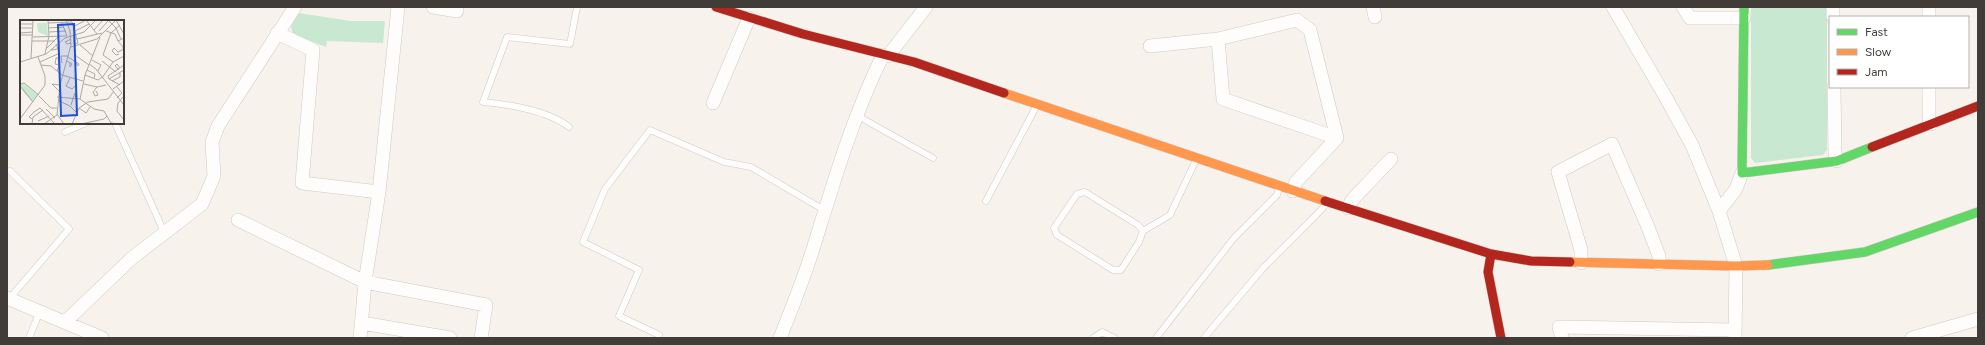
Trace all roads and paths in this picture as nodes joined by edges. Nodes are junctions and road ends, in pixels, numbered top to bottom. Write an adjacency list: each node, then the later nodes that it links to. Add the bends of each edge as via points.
1 (295, 7): 12 (street)
2 (398, 7): 36 (street)
3 (433, 7): 9 (street)
4 (577, 7): 25 (lane, via 570,44 507,36 483,102 505,104 560,120)
5 (716, 7): 11 (street)
6 (926, 7): 15 (street)
7 (1613, 7): 41 (street, via 1662,89 1692,146)
8 (1683, 7): 10 (street, via 1690,18)
9 (458, 11)
10 (1744, 13): 33 (street)
11 (749, 18): 15 (street); 18 (street)
12 (277, 33): 36 (street, via 314,50 302,183); 45 (street, via 218,126 212,142 214,176 202,204)
13 (1218, 39): 14 (street); 27 (street, via 1223,99); 27 (street, via 1297,20 1310,30)
14 (1150, 46)
15 (886, 55): 19 (street); 21 (street)
16 (1834, 88): 31 (street, via 1835,153)
17 (1928, 88): 24 (street, via 1928,119)
18 (713, 103)
19 (1037, 104): 29 (street); 37 (lane)
20 (1978, 106): 24 (street)
21 (856, 115): 28 (lane); 40 (street)
22 (84, 124): 26 (lane)
23 (115, 124): 45 (lane)
24 (1931, 124): 31 (street)
25 (569, 127)
26 (65, 132)
27 (1337, 138): 35 (street, via 1296,182)
28 (933, 158)
29 (1196, 158): 34 (street); 44 (lane, via 1170,215)
30 (1391, 159): 39 (street, via 1352,200)
31 (1838, 161): 33 (street)
32 (10, 172): 51 (lane, via 70,229)
33 (1742, 173): 41 (street, via 1736,189)
34 (1280, 186): 35 (street); 67 (lane, via 1277,195 1234,238)
35 (1293, 191): 38 (street)
36 (379, 192): 50 (street)
37 (986, 201)
38 (1327, 201): 39 (street); 68 (lane, via 1264,267)
39 (1348, 208): 46 (street)
40 (824, 210): 57 (lane, via 751,167 724,162 650,130 605,189 583,242 639,270 619,316); 64 (street, via 812,254)
41 (1719, 211): 49 (street)
42 (1978, 212): 49 (street, via 1865,252 1782,264)
43 (238, 220): 50 (street)
44 (1143, 231): 44 (lane, via 1121,270 1113,270 1057,235 1054,228 1077,194 1085,192 1138,225)
45 (164, 232): 54 (street, via 132,258)
46 (1491, 254): 47 (street, via 1531,262); 69 (street, via 1488,272)
47 (1581, 263): 48 (street); 48 (street, via 1581,250 1558,172 1612,144 1648,227 1659,256)
48 (1659, 264): 49 (street)
49 (1736, 266): 56 (street)
50 (365, 282): 55 (street); 63 (street, via 486,305)
51 (8, 299): 52 (street)
52 (40, 311): 54 (street); 59 (lane)
53 (1978, 318): 58 (street)
54 (65, 322): 60 (street)
55 (362, 323): 61 (street); 62 (street)
56 (1735, 334): 70 (street, via 1559,327)
57 (658, 335)
58 (1937, 335): 71 (street)
59 (29, 338)
60 (102, 338)
61 (360, 338)
62 (450, 338)
63 (481, 338)
64 (780, 338)
65 (1093, 338): 66 (lane, via 1102,332)
66 (1114, 338)
67 (1156, 338)
68 (1204, 338)
69 (1501, 338)
70 (1562, 338)
71 (1912, 338)

